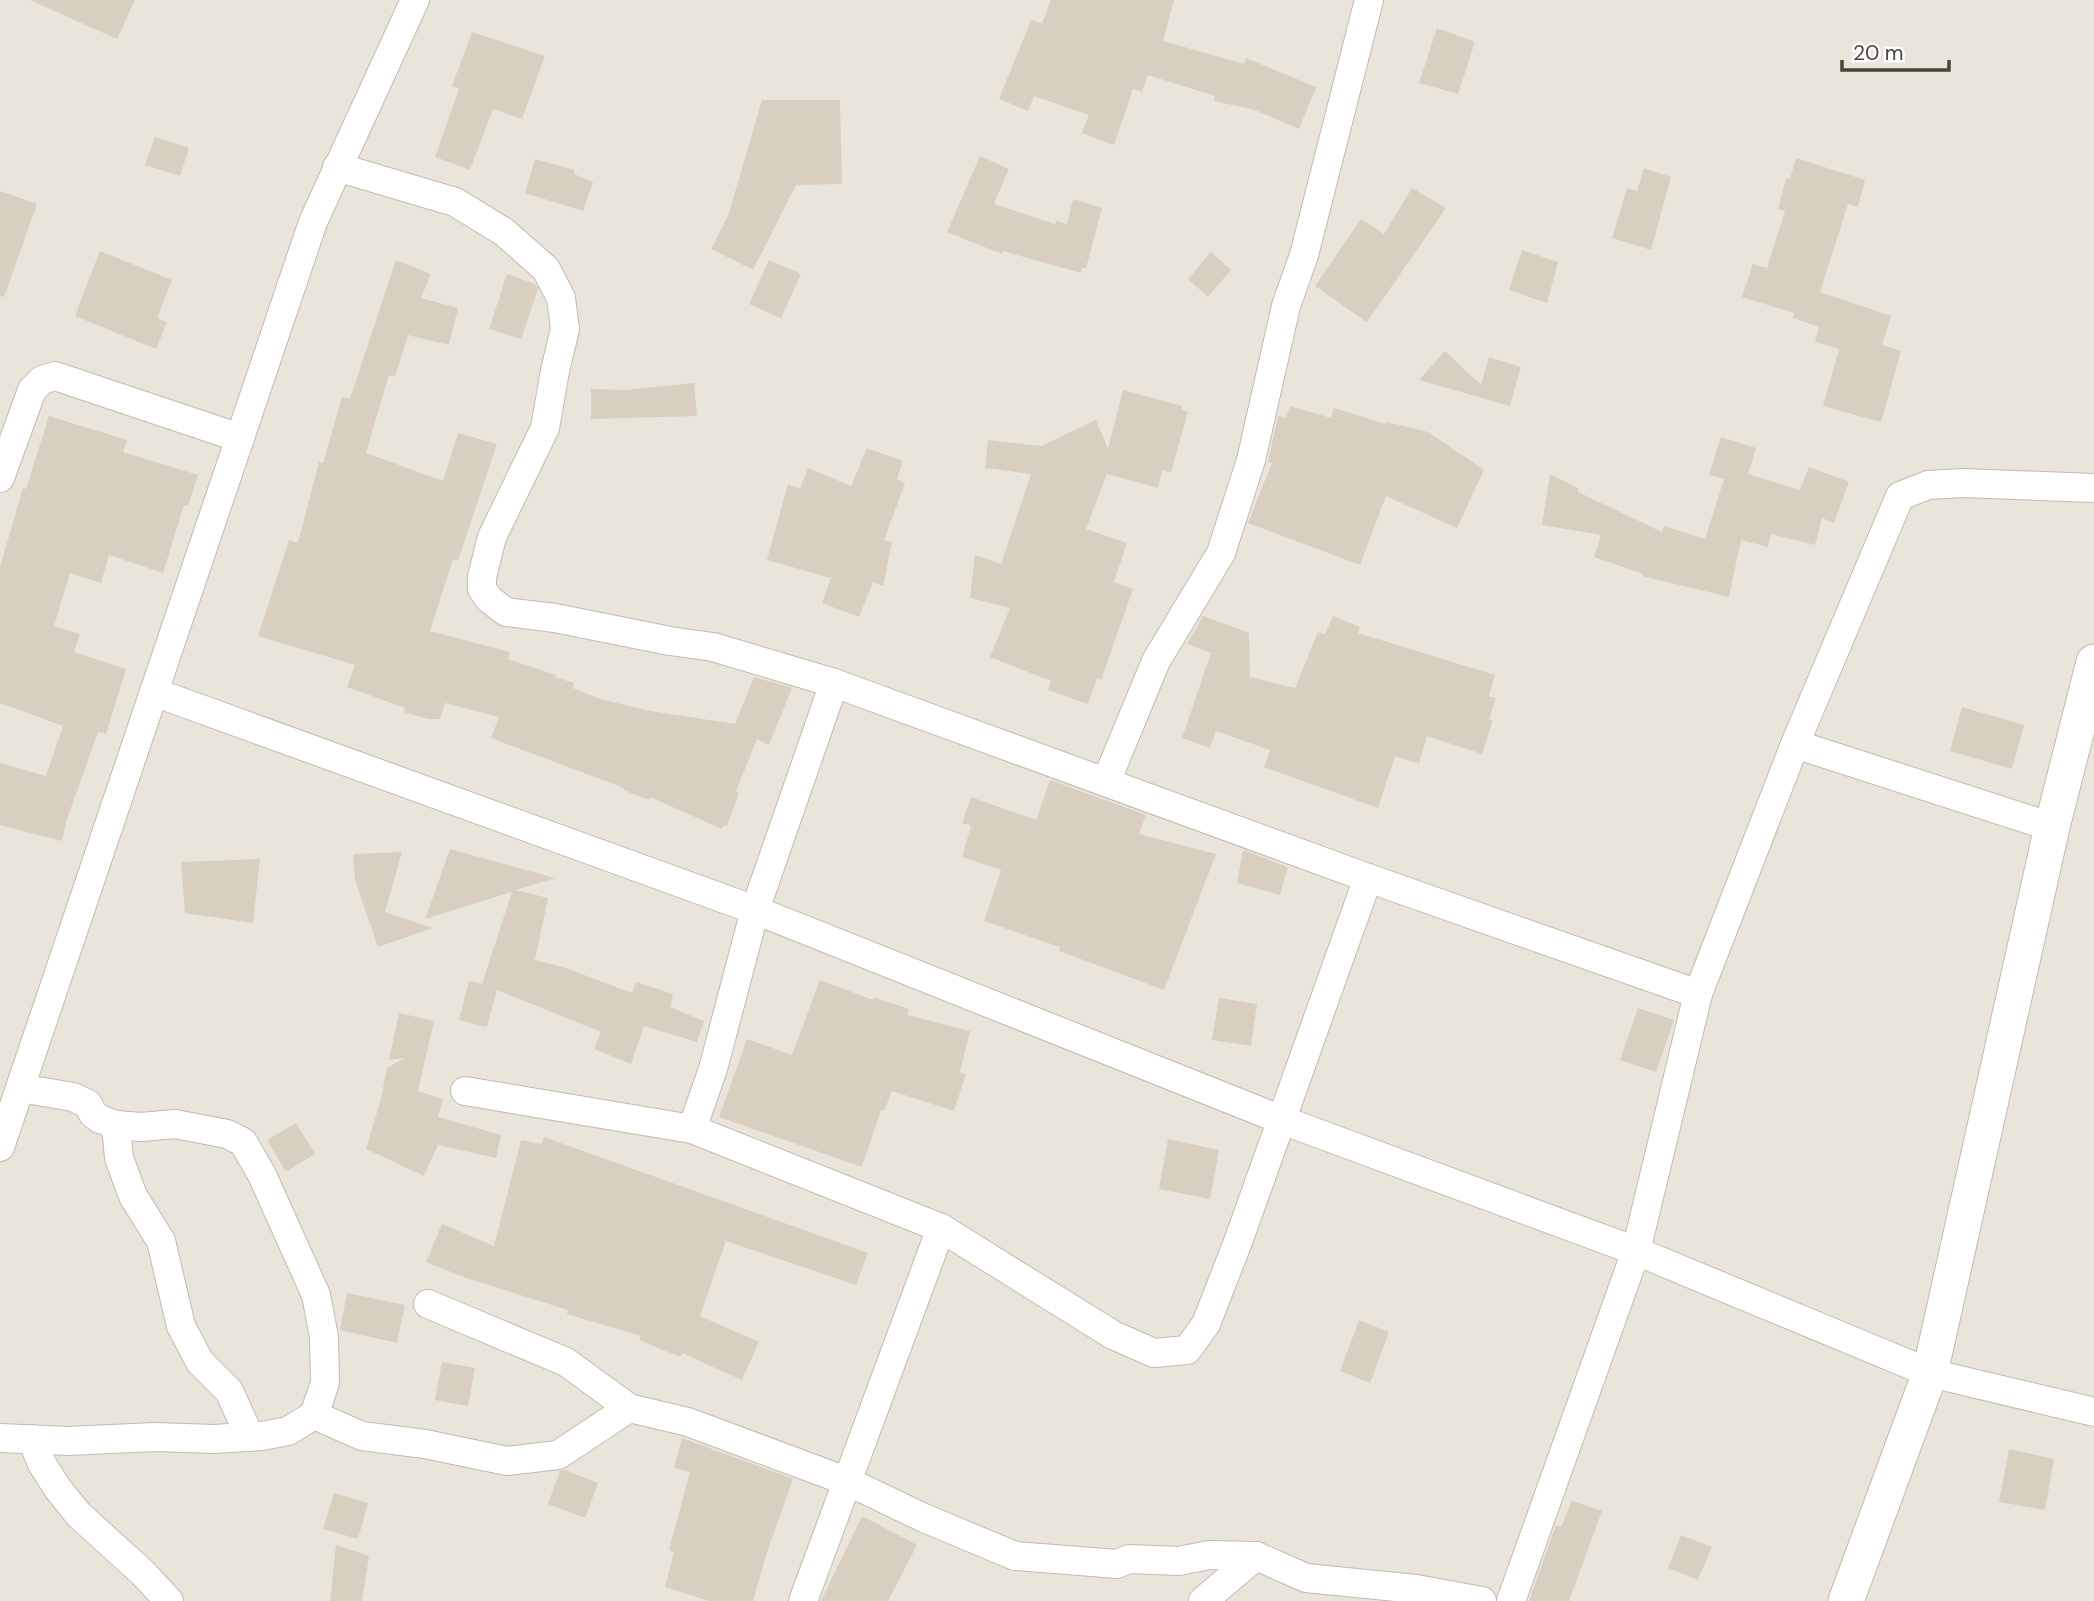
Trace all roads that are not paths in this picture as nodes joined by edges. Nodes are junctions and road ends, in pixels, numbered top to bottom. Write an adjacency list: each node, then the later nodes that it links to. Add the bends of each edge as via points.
1 (415, 0): 3 (street)
2 (1369, 0): 11 (street, via 1304,255 1286,306 1251,460 1221,553 1156,661)
3 (337, 167): 4 (street, via 313,222); 8 (street, via 455,202 504,232 546,269 561,298 565,329 545,428 492,537 482,589 489,599 506,612 713,647)
4 (240, 438): 5 (street, via 55,376 32,390); 9 (street)
5 (0, 478)
6 (2094, 488): 10 (street, via 1964,483 1928,485 1900,496)
7 (2094, 662): 12 (street)
8 (834, 683): 11 (street); 14 (street)
9 (154, 692): 14 (street); 16 (street)
10 (1795, 744): 12 (street); 15 (street)
11 (1106, 782): 13 (street)
12 (2052, 827): 25 (street)
13 (1367, 878): 15 (street); 18 (street)
14 (755, 910): 18 (street); 20 (street, via 713,1069)
15 (1698, 994): 23 (street)
16 (20, 1088): 19 (street, via 73,1097 88,1104 100,1119); 21 (street)
17 (465, 1091): 20 (street)
18 (1282, 1120): 22 (street, via 1206,1324 1187,1350 1154,1353 1113,1335); 23 (street)
19 (116, 1125): 28 (street, via 175,1124 227,1134 243,1142 316,1296 324,1337 325,1383); 29 (street, via 119,1158 133,1196 162,1241 181,1326 200,1362 229,1391)
20 (692, 1129): 22 (street)
21 (0, 1147)
22 (941, 1228): 32 (street)
23 (1636, 1251): 25 (street); 38 (street)
24 (428, 1304): 26 (street, via 566,1362)
25 (1930, 1373): 27 (street); 39 (street)
26 (629, 1408): 28 (street, via 558,1455 507,1461 362,1436); 32 (street, via 688,1422)
27 (2094, 1412)
28 (314, 1415): 29 (street, via 288,1431)
29 (250, 1437): 31 (street)
30 (0, 1438): 31 (street)
31 (32, 1439): 34 (street, via 42,1464 79,1515)
32 (849, 1482): 33 (street, via 1015,1556 1117,1564 1129,1559); 35 (street)
33 (1256, 1556): 36 (street); 37 (street, via 1306,1578)
34 (169, 1601)
35 (803, 1601)
36 (1203, 1601)
37 (1482, 1601)
38 (1511, 1601)
39 (1846, 1601)

